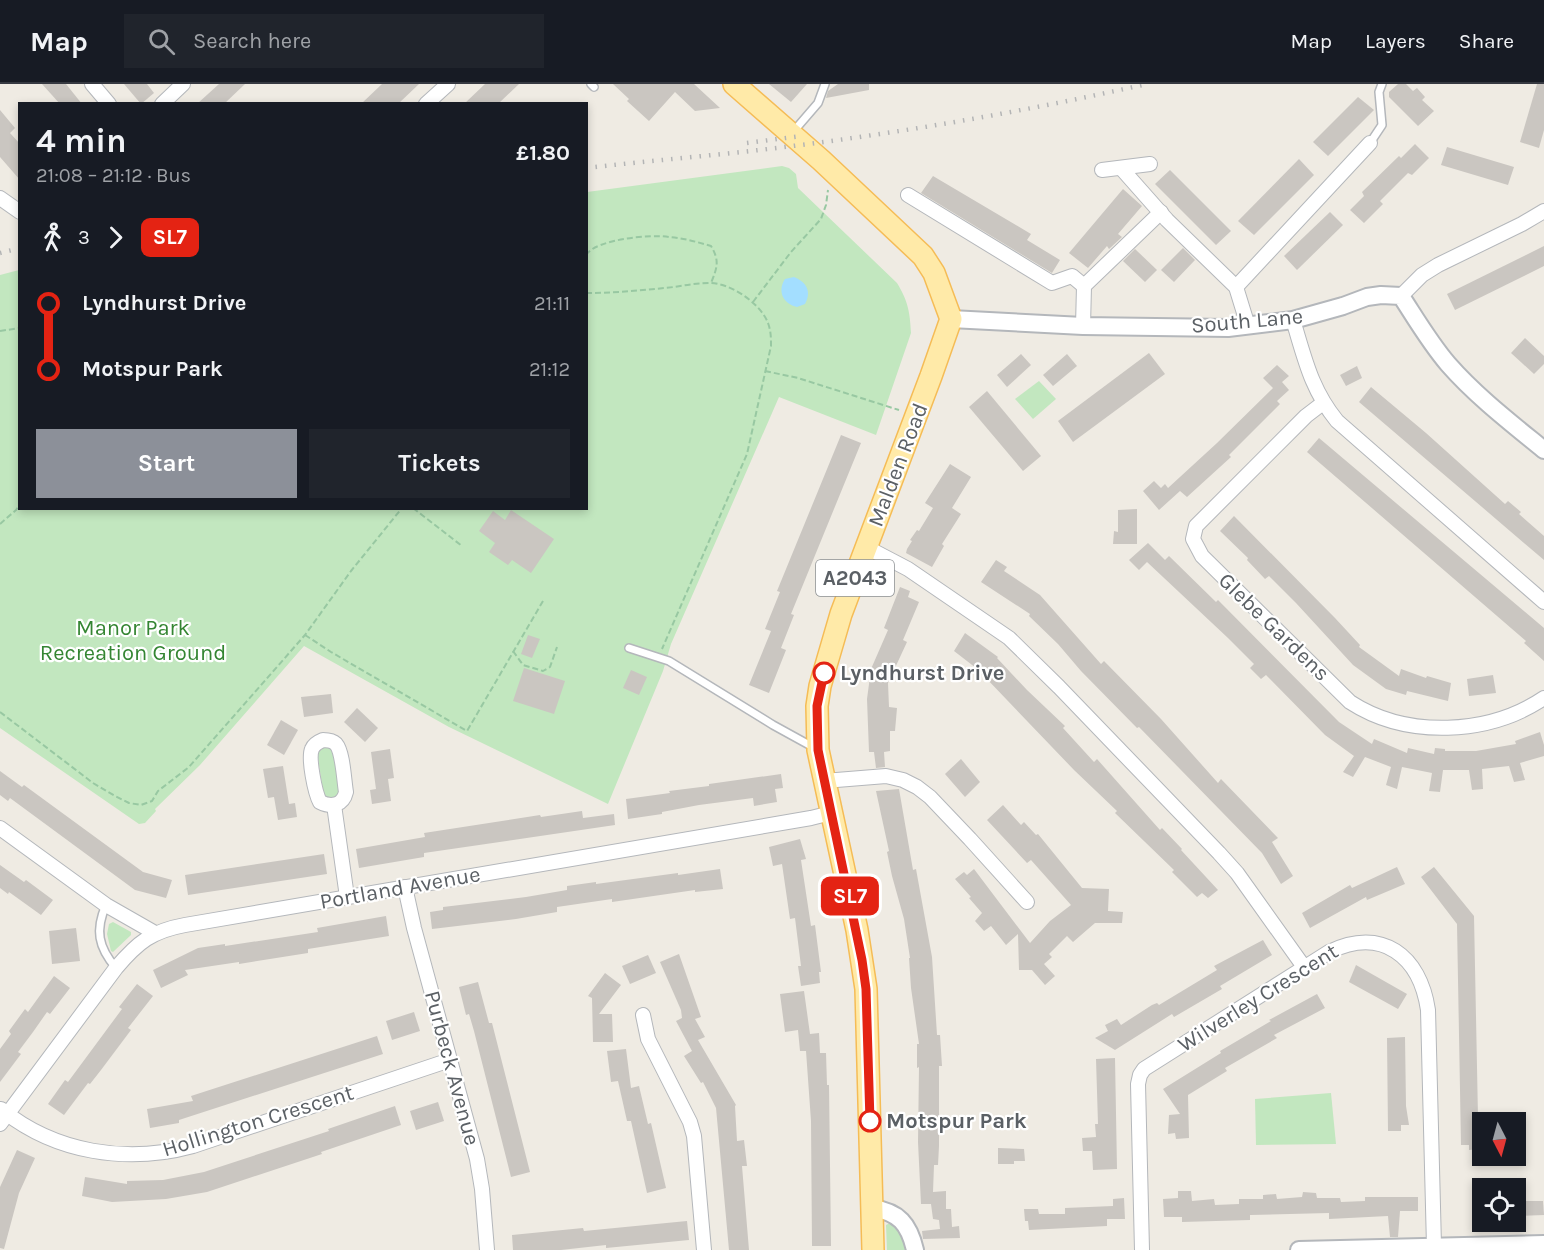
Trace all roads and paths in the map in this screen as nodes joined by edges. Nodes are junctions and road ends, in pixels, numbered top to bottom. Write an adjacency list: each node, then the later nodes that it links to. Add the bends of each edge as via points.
1 (92, 84): 7 (street)
2 (183, 84): 8 (street)
3 (448, 84): 9 (street)
4 (734, 84): 10 (main road)
5 (825, 84): 10 (lane, via 818,103)
6 (1382, 84): 11 (lane, via 1382,125)
7 (107, 102)
8 (164, 102)
9 (428, 102)
10 (792, 134): 15 (main road)
11 (1370, 143): 24 (street)
12 (1150, 164): 13 (street)
13 (1121, 168): 14 (street); 19 (street)
14 (1102, 170)
15 (836, 174): 27 (path, via 827,191 821,219); 28 (main road, via 923,256 934,273)
16 (908, 195): 23 (street, via 1052,283 1072,276)
17 (0, 198): 18 (street)
18 (18, 211)
19 (1161, 212): 23 (street); 24 (street)
20 (1544, 212): 26 (street, via 1438,265)
21 (588, 252): 22 (path, via 609,242 666,236 689,240 711,246 716,255 718,266)
22 (711, 283): 25 (path); 27 (path, via 728,286)
23 (1084, 286): 30 (street)
24 (1236, 287): 31 (street)
25 (588, 293)
26 (1401, 296): 29 (street, South Lane, via 1367,297); 37 (street, via 1448,363 1482,398)
27 (752, 303): 34 (path, via 768,321 771,333)
28 (951, 319): 30 (street, South Lane); 36 (main road, Malden Road / A2043)
29 (1293, 320): 31 (street, South Lane); 35 (street)
30 (1083, 326): 31 (street, South Lane)
31 (1248, 326)
32 (18, 328): 33 (path)
33 (0, 332)
34 (765, 371): 36 (path); 50 (path, via 747,454)
35 (1323, 404): 45 (street, via 1359,442); 51 (street, Glebe Gardens, via 1306,416 1196,526 1193,539 1202,556 1350,702 1364,711 1417,726 1477,725 1496,721)
36 (916, 415): 43 (main road, Malden Road / A2043)
37 (1544, 450)
38 (18, 507): 41 (path)
39 (400, 510): 46 (path)
40 (416, 510): 42 (path)
41 (0, 524)
42 (462, 546)
43 (866, 547): 53 (main road, Malden Road / A2043, via 820,686); 63 (street, via 908,569 1009,638 1237,873)
44 (543, 601): 49 (path)
45 (1544, 602)
46 (305, 635): 49 (path, via 466,731); 52 (path, via 189,767 147,804 129,803 93,783)
47 (557, 647): 49 (path, via 550,667 543,671 523,664)
48 (629, 648): 50 (lane)
49 (513, 651)
50 (659, 657): 53 (lane)
51 (1544, 698)
52 (0, 712)
53 (818, 750): 54 (main road, Malden Road / A2043)
54 (824, 781): 56 (main road, Malden Road / A2043); 60 (street, via 886,776 917,787)
55 (334, 805): 59 (street)
56 (831, 813): 58 (street, Portland Avenue); 68 (main road, Malden Road / A2043, via 866,989)
57 (0, 828): 61 (street)
58 (405, 887): 59 (street, Portland Avenue); 66 (street, Purbeck Avenue)
59 (347, 897): 62 (street, Portland Avenue)
60 (1027, 902)
61 (106, 905): 62 (street); 64 (lane, via 99,933 105,956)
62 (155, 933): 64 (street, via 131,950)
63 (1304, 967): 70 (street, Wilverley Crescent, via 1344,944 1361,942 1396,951 1420,978 1428,1010); 75 (street, Wilverley Crescent, via 1140,1075)
64 (116, 968): 67 (street)
65 (643, 1015): 72 (street, via 648,1039 694,1136)
66 (450, 1060): 67 (street, Hollington Crescent, via 193,1146 157,1154 120,1155 86,1149); 71 (street, Purbeck Avenue, via 480,1175)
67 (2, 1115)
68 (872, 1208): 73 (main road, Malden Road / A2043); 74 (street, via 887,1210 900,1220 911,1233)
69 (1544, 1244): 70 (street)
70 (1434, 1246): 76 (street)
71 (488, 1250)
72 (704, 1250)
73 (873, 1250)
74 (915, 1250)
75 (1142, 1250)
76 (1299, 1250)

